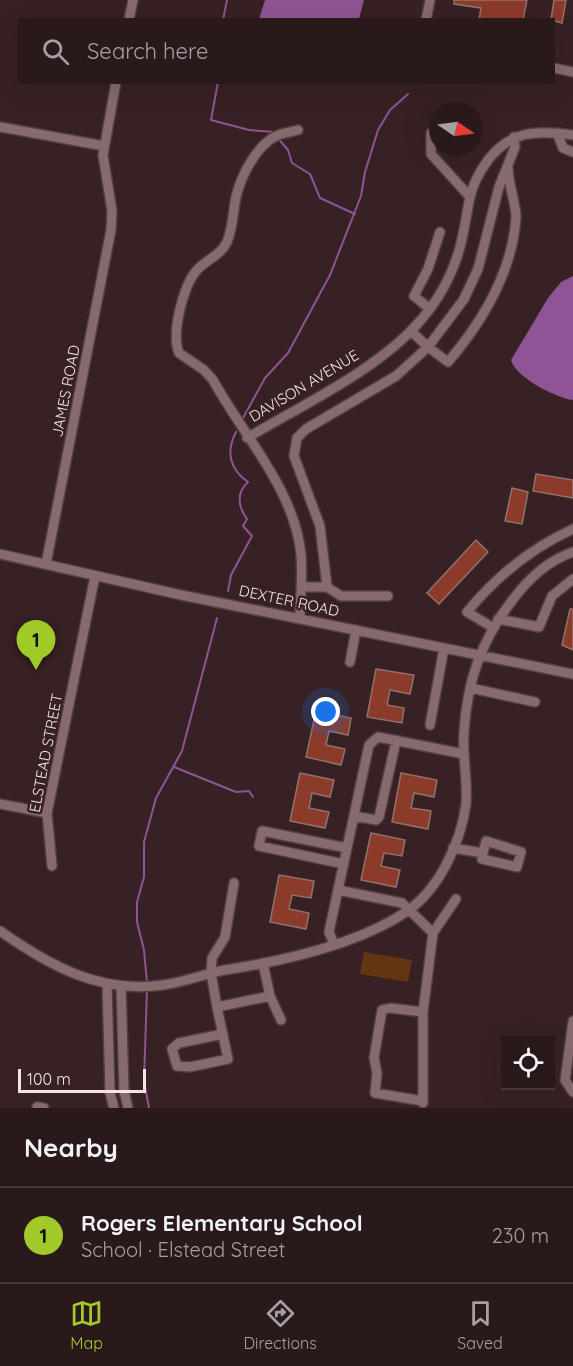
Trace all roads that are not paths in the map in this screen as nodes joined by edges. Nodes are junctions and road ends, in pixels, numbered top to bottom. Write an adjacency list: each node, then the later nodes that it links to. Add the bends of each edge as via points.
1 (133, 0): 3 (street)
2 (430, 0): 4 (street)
3 (129, 18)
4 (426, 18)
5 (555, 68): 6 (street)
6 (573, 72)
7 (116, 84): 13 (street)
8 (0, 127): 13 (street)
9 (298, 130): 22 (street, via 272,139 248,166 237,194 228,239 215,258 199,268 191,279 178,324 179,353 213,380)
10 (557, 133): 11 (street); 12 (street, via 531,132); 14 (street, via 564,148)
11 (573, 135)
12 (514, 137): 16 (street, via 516,143); 17 (street, DAVISON AVENUE, via 503,143 480,171)
13 (104, 146): 26 (street, JAMES ROAD, via 111,222)
14 (573, 152)
15 (433, 156): 17 (street)
16 (508, 168): 21 (street, via 499,187 474,279 454,315); 21 (street, via 517,215 498,287 471,335 448,362)
17 (470, 197): 19 (street, DAVISON AVENUE, via 457,256)
18 (440, 232): 19 (street, via 429,269 414,296)
19 (430, 309): 20 (street, DAVISON AVENUE)
20 (411, 331): 21 (street); 22 (street, DAVISON AVENUE, via 376,361)
21 (428, 347): 30 (street, via 396,376 297,438 294,456 320,526)
22 (247, 438): 29 (street, DAVISON AVENUE, via 280,490 293,521 301,554)
23 (573, 529): 33 (street, via 548,541 512,567 466,612)
24 (573, 552): 33 (street, via 557,558 524,584)
25 (0, 555): 26 (street, DEXTER ROAD)
26 (46, 564): 27 (street, DEXTER ROAD)
27 (95, 576): 32 (street, DEXTER ROAD); 45 (street, ELSTEAD STREET)
28 (573, 579): 33 (street, via 552,596 539,627)
29 (301, 587): 30 (street); 32 (street, DAVISON AVENUE)
30 (327, 587): 31 (street, via 341,596)
31 (388, 596)
32 (300, 619): 34 (street, DEXTER ROAD)
33 (495, 623): 36 (street)
34 (356, 630): 35 (street, DEXTER ROAD); 37 (street)
35 (444, 648): 36 (street, DEXTER ROAD); 41 (street)
36 (478, 655): 38 (street, DEXTER ROAD); 39 (street)
37 (350, 662)
38 (573, 674)
39 (471, 688): 40 (street); 43 (street)
40 (535, 702)
41 (430, 725)
42 (396, 741): 43 (street); 46 (street, via 378,737 369,745); 46 (street, via 380,817 376,820)
43 (464, 754): 48 (street, via 466,804)
44 (0, 804): 45 (street)
45 (47, 813): 51 (street, ELSTEAD STREET)
46 (354, 816): 47 (street)
47 (347, 848): 50 (street); 50 (street, via 262,831 259,846)
48 (453, 848): 49 (street); 55 (street, via 441,874)
49 (483, 853)
50 (344, 864): 53 (street)
51 (52, 866)
52 (234, 883): 60 (street, via 225,937 212,958)
53 (338, 891): 55 (street, via 402,903); 58 (street, via 329,932)
54 (456, 899): 57 (street)
55 (409, 910): 57 (street); 58 (street)
56 (0, 931): 61 (street, via 45,962)
57 (433, 933): 65 (street)
58 (334, 944): 59 (street)
59 (263, 963): 60 (street); 63 (street)
60 (211, 973): 62 (street, via 163,985); 64 (street)
61 (107, 984): 62 (street); 70 (street, via 110,1093)
62 (121, 986): 71 (street, via 124,1091)
63 (270, 996): 64 (street); 66 (street)
64 (217, 1007): 68 (street)
65 (423, 1012): 65 (street, via 423,1102 375,1093 374,1058 382,1010)
66 (281, 1020)
67 (573, 1021): 69 (street, via 565,1080)
68 (223, 1034): 68 (street, via 228,1059 177,1066 172,1049 179,1043)
69 (573, 1092)
70 (114, 1108)
71 (128, 1108)

